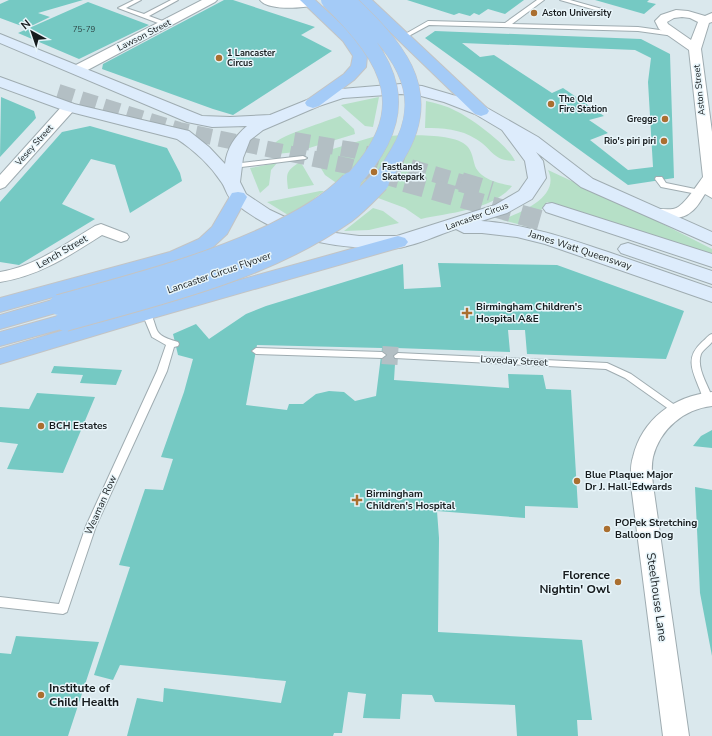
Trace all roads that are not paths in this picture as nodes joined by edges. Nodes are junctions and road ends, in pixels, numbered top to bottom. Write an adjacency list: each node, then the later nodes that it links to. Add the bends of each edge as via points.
1 (138, 0): 12 (lane, via 120,8)
2 (175, 0): 12 (lane)
3 (211, 0): 14 (street, Lawson Street)
4 (266, 0): 10 (street, via 297,5)
5 (329, 0): 46 (highway, Lancaster Circus Flyover, bridge, via 370,46 388,80 391,101 389,123 380,145 364,168 342,191 307,216 264,238 207,262)
6 (347, 0): 46 (highway, Lancaster Circus Flyover, bridge, via 385,38 400,59 409,78 413,96 411,127 398,157 380,182 350,210 277,252 184,286)
7 (364, 0): 17 (highway)
8 (541, 0): 15 (lane)
9 (563, 0): 11 (lane)
10 (309, 2): 25 (highway, via 348,38 360,56 358,67 349,77)
11 (599, 9)
12 (145, 16): 14 (lane)
13 (708, 19): 16 (street, Aston Street, via 683,14 665,17 661,21 663,26); 19 (street, Aston Street, via 698,36)
14 (166, 24): 22 (street, Lawson Street)
15 (508, 25): 16 (lane, via 638,29); 17 (lane, via 428,23)
16 (674, 34): 19 (street, Aston Street)
17 (403, 36): 27 (highway)
18 (0, 38): 22 (main road)
19 (695, 49): 30 (street, Aston Street)
20 (0, 52): 22 (main road)
21 (0, 67): 24 (main road)
22 (76, 76): 28 (main road, via 193,119 246,122)
23 (0, 82): 26 (main road)
24 (58, 92)
25 (313, 103): 27 (main road, Lancaster Circus, via 341,94 422,91); 28 (main road, Lancaster Circus)
26 (69, 107): 33 (main road, via 183,135 195,143); 34 (street, Vesey Street)
27 (480, 111): 29 (main road, Lancaster Circus)
28 (276, 118): 33 (main road, Lancaster Circus, via 257,127 243,138 234,158)
29 (507, 126): 36 (main road, via 532,141 587,183); 37 (main road, Lancaster Circus, via 534,161 537,178 526,195 501,209)
30 (708, 134): 35 (street, Aston Street)
31 (303, 158): 33 (lane)
32 (659, 179): 35 (lane, via 664,185)
33 (234, 182): 40 (main road, Lancaster Circus, via 263,214 297,230 359,242); 45 (highway, via 220,230 206,243 177,256)
34 (0, 184)
35 (706, 188): 36 (street, via 685,210 674,214)
36 (656, 214): 39 (main road)
37 (443, 228): 40 (main road, Lancaster Circus); 44 (main road, James Watt Queensway, via 494,227 527,232)
38 (121, 237): 42 (street, Lench Street, via 101,229 36,267 12,276)
39 (712, 239)
40 (398, 242): 47 (highway)
41 (712, 261): 43 (main road, James Watt Queensway, via 546,214)
42 (0, 277)
43 (712, 278)
44 (712, 295)
45 (0, 305)
46 (62, 313): 48 (highway); 50 (highway)
47 (146, 313): 54 (highway); 57 (lane, Weaman Row, via 154,335 173,344 91,526 63,609)
48 (0, 322)
49 (712, 337): 55 (lane, via 698,353 696,363)
50 (0, 339)
51 (256, 351): 52 (lane)
52 (382, 355)
53 (398, 356): 56 (lane, Loveday Street, via 607,366 628,376)
54 (0, 357)
55 (710, 399): 56 (street)
56 (676, 410): 58 (street, Steelhouse Lane, via 661,422 651,439 643,457 642,485)
57 (0, 602)
58 (676, 736)

